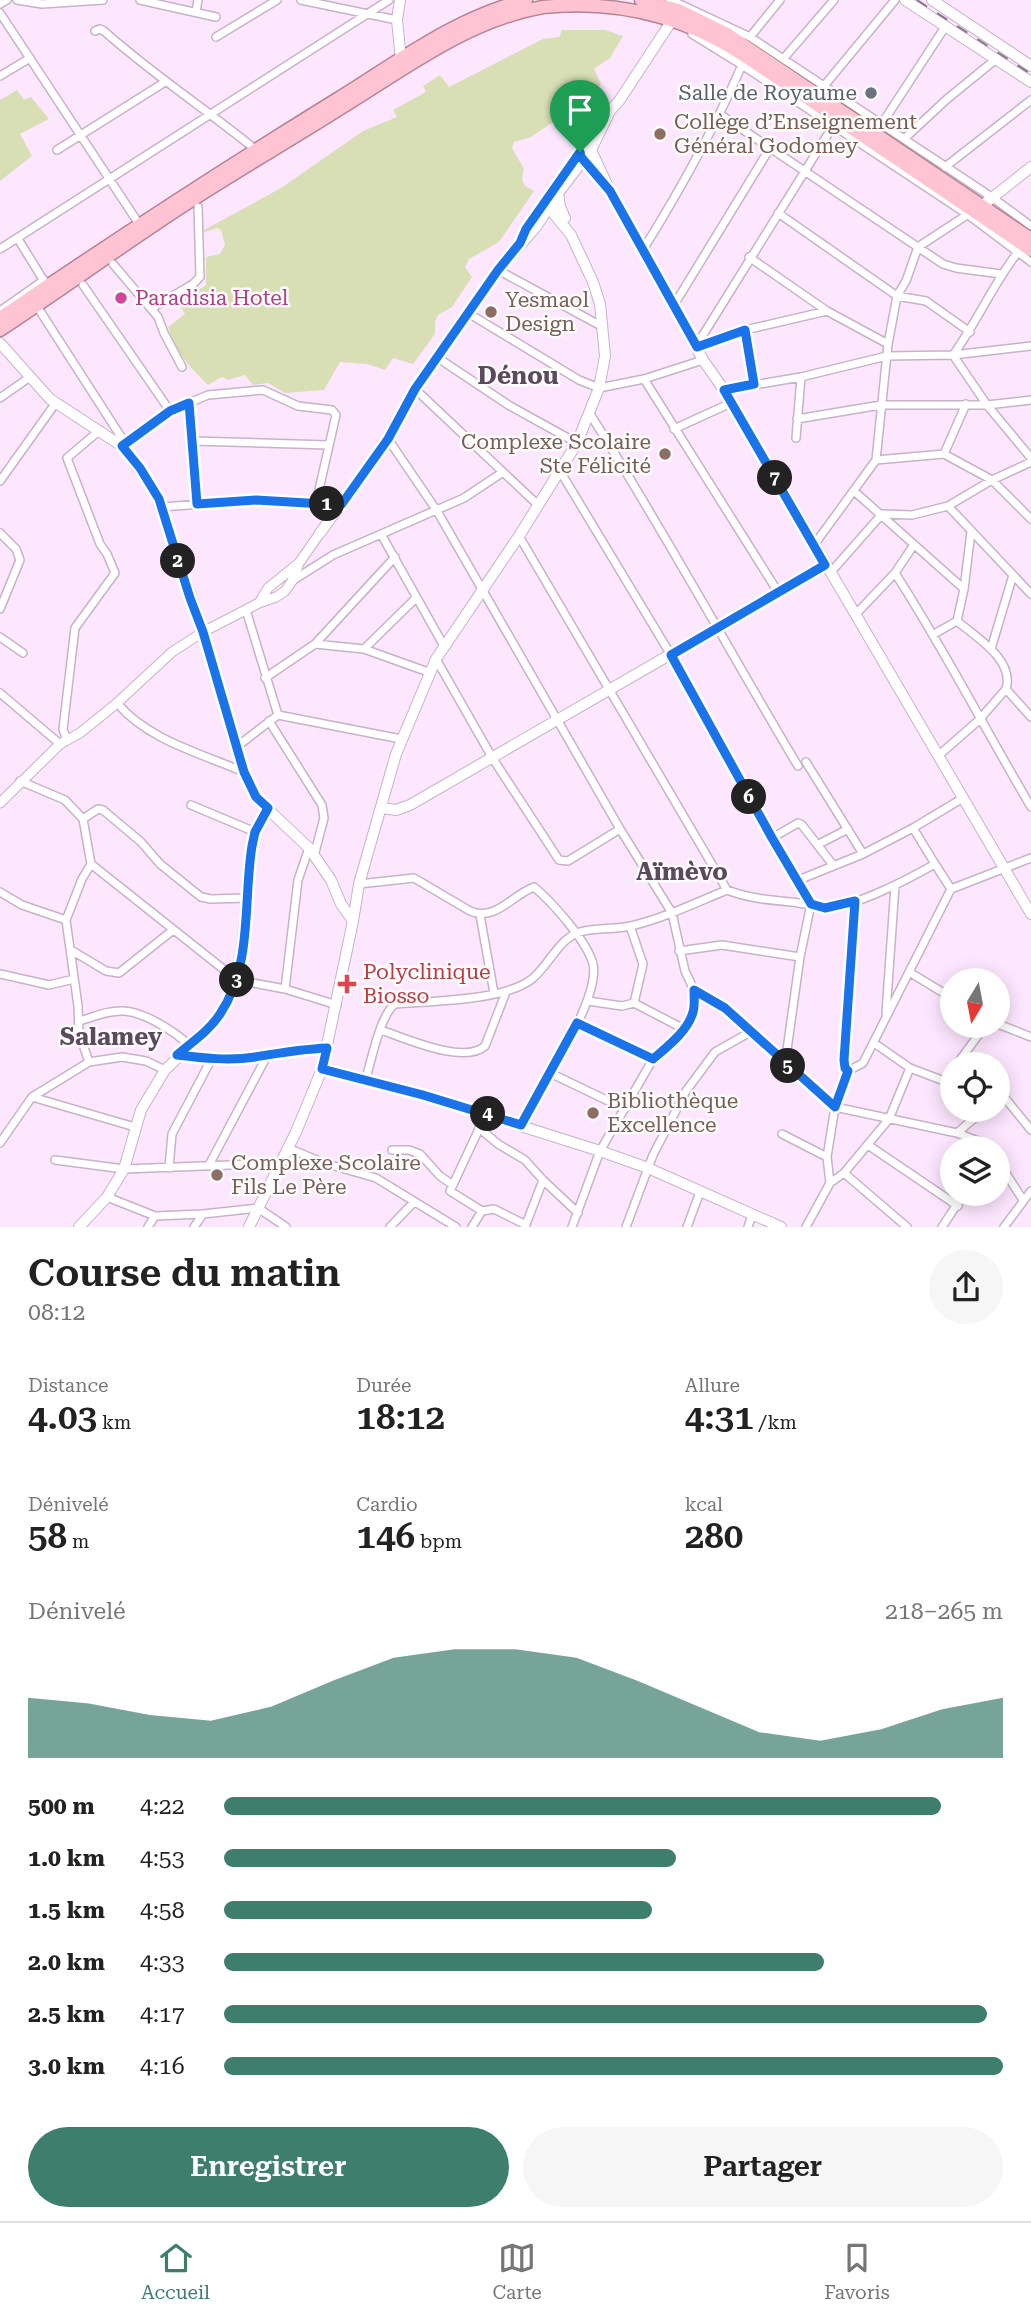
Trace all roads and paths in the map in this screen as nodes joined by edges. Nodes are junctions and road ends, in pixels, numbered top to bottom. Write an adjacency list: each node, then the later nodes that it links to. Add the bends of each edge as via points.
1 (7, 0): 17 (street)
2 (17, 0): 3 (street, via 42,4)
3 (103, 0)
4 (140, 0): 19 (street)
5 (198, 0): 19 (street)
6 (277, 0): 26 (street)
7 (301, 0): 21 (street)
8 (389, 0): 21 (street)
9 (400, 0): 23 (main road)
10 (526, 0): 30 (highway, via 464,22)
11 (641, 0): 18 (highway)
12 (779, 0): 27 (street)
13 (834, 0): 29 (street)
14 (895, 0): 37 (street)
15 (905, 0): 24 (main road)
16 (932, 0): 33 (main road)
17 (0, 3)
18 (671, 10): 27 (street); 32 (street, via 698,37); 48 (main road); 55 (highway); 81 (highway, via 583,4 544,7 485,23 183,206)
19 (196, 12): 22 (street)
20 (0, 13): 28 (street)
21 (368, 13): 23 (street); 39 (street)
22 (216, 17)
23 (397, 20): 30 (main road)
24 (945, 27): 31 (main road); 41 (street)
25 (95, 31): 35 (street, via 104,31)
26 (216, 37)
27 (750, 37): 29 (street)
28 (30, 58): 34 (street); 43 (street)
29 (784, 58): 37 (street)
30 (401, 60): 47 (highway)
31 (995, 60): 36 (main road); 44 (street)
32 (742, 65): 40 (street); 42 (street)
33 (1031, 66)
34 (0, 76)
35 (165, 82): 39 (street); 43 (street)
36 (1031, 82)
37 (824, 86): 41 (street)
38 (1031, 100): 49 (street)
39 (210, 113): 47 (street); 52 (street)
40 (721, 115): 45 (street); 63 (street)
41 (881, 125): 44 (street)
42 (833, 126): 51 (street); 55 (street)
43 (81, 136): 46 (street); 52 (street)
44 (904, 139): 49 (street)
45 (770, 148): 51 (street); 73 (street)
46 (57, 150)
47 (256, 150): 57 (highway)
48 (585, 154): 53 (main road); 63 (main road)
49 (945, 167): 55 (street)
50 (1031, 167): 55 (main road)
51 (805, 171): 56 (street); 61 (street)
52 (111, 179): 57 (street); 59 (street)
53 (552, 202): 68 (main road, via 526,229); 80 (main road, via 593,282)
54 (198, 207): 74 (street, via 200,277)
55 (979, 207): 58 (street); 60 (highway); 61 (street); 64 (highway)
56 (778, 213): 65 (street); 72 (street)
57 (139, 224): 70 (highway)
58 (1031, 226)
59 (18, 239): 62 (street); 70 (street)
60 (1031, 239)
61 (918, 247): 69 (street, via 948,267); 72 (street)
62 (0, 249)
63 (643, 250): 73 (main road)
64 (1025, 251): 66 (street); 69 (street)
65 (750, 257): 77 (street); 84 (street)
66 (1031, 262)
67 (113, 264): 74 (street)
68 (498, 270): 78 (main road); 80 (street)
69 (1001, 274): 83 (street)
70 (46, 283): 75 (street); 79 (highway)
71 (83, 285): 108 (street)
72 (897, 296): 83 (street, via 926,301); 86 (street)
73 (674, 305): 84 (main road)
74 (152, 309): 92 (street)
75 (0, 311)
76 (40, 311): 117 (street)
77 (827, 311): 82 (street); 86 (street)
78 (468, 313): 90 (main road); 97 (street, via 579,380)
79 (0, 318)
80 (603, 327): 97 (main road, via 605,356)
81 (0, 330)
82 (745, 330): 84 (street); 96 (street)
83 (970, 332): 88 (street)
84 (694, 343): 91 (main road)
85 (0, 344): 93 (main road)
86 (888, 344): 89 (street)
87 (1031, 346): 88 (street)
88 (953, 355): 89 (street); 107 (street)
89 (887, 356): 94 (street); 106 (street)
90 (438, 358): 98 (main road); 116 (street)
91 (703, 360): 95 (street); 99 (main road)
92 (182, 368)
93 (30, 377): 100 (street); 104 (main road)
94 (801, 377): 96 (street); 110 (street)
95 (644, 379): 97 (street); 111 (street)
96 (754, 384): 99 (street)
97 (599, 387): 109 (main road)
98 (415, 389): 114 (main road); 124 (street)
99 (724, 390): 103 (main road)
100 (0, 398)
101 (1031, 400): 107 (street)
102 (189, 403): 108 (street); 115 (street); 118 (street, via 208,395 263,390 298,406 332,410 336,415)
103 (732, 403): 111 (street); 142 (main road)
104 (55, 404): 112 (main road); 122 (street)
105 (966, 404): 106 (street); 107 (street); 119 (street)
106 (881, 405): 110 (street); 120 (street)
107 (987, 405): 121 (street)
108 (170, 411): 117 (street)
109 (590, 414): 116 (main road); 160 (street, via 654,515)
110 (797, 419): 113 (street)
111 (674, 429): 152 (street)
112 (100, 430): 117 (main road); 183 (street, via 67,458 115,573 75,628)
113 (796, 438)
114 (388, 439): 130 (main road); 134 (street)
115 (193, 441): 118 (street); 129 (street)
116 (577, 443): 123 (main road)
117 (123, 444): 132 (main road)
118 (328, 445): 128 (street)
119 (944, 454): 120 (street); 125 (street)
120 (876, 460): 127 (street)
121 (1031, 460): 125 (street)
122 (3, 470): 126 (street)
123 (560, 471): 131 (main road); 169 (street)
124 (503, 472): 131 (street); 134 (street)
125 (992, 480): 133 (street); 136 (street)
126 (0, 481)
127 (854, 491): 135 (street); 142 (street)
128 (318, 494)
129 (197, 504): 130 (street, via 256,500); 132 (street)
130 (341, 505): 139 (main road)
131 (538, 505): 141 (main road)
132 (162, 506): 161 (main road)
133 (948, 506): 135 (street, via 912,515); 137 (street)
134 (437, 511): 140 (street); 151 (street)
135 (882, 514): 143 (street); 146 (street)
136 (1031, 519)
137 (971, 532): 148 (street); 150 (street)
138 (0, 533): 156 (street, via 20,560)
139 (320, 533): 145 (street)
140 (381, 534): 144 (street); 149 (street, via 333,555)
141 (519, 537): 151 (main road); 174 (street)
142 (814, 545): 146 (main road)
143 (914, 546): 147 (street); 150 (street)
144 (395, 557): 154 (street); 164 (street)
145 (299, 563): 149 (street); 155 (street, via 268,588)
146 (828, 568): 152 (main road); 158 (main road)
147 (895, 573): 158 (street); 162 (street)
148 (1013, 575): 153 (street); 167 (street)
149 (292, 581): 155 (street, via 276,597)
150 (964, 589): 159 (street)
151 (482, 592): 165 (main road); 181 (street)
152 (778, 592): 160 (main road)
153 (1031, 594)
154 (416, 598): 165 (street); 166 (street)
155 (259, 603): 157 (street)
156 (0, 608)
157 (246, 610): 161 (street); 172 (street)
158 (856, 614): 185 (main road)
159 (957, 621): 162 (street); 167 (street)
160 (716, 628): 169 (main road); 198 (street)
161 (203, 632): 176 (street, via 172,652); 184 (main road)
162 (934, 634): 179 (street)
163 (0, 637): 168 (street)
164 (315, 644): 166 (street); 172 (street)
165 (444, 646): 170 (main road)
166 (364, 649): 171 (street)
167 (991, 649): 173 (street, via 1008,674)
168 (23, 653)
169 (671, 655): 174 (main road); 200 (street)
170 (436, 659): 171 (main road); 186 (street)
171 (430, 673): 182 (main road)
172 (265, 678): 177 (street)
173 (1006, 689): 178 (street); 179 (street)
174 (610, 691): 181 (main road); 213 (street)
175 (0, 693): 183 (street)
176 (117, 703): 183 (street); 187 (street, via 144,728)
177 (278, 715): 180 (street); 182 (street)
178 (1031, 717)
179 (979, 720): 185 (street); 192 (street)
180 (269, 721): 184 (street); 202 (street, via 322,805 324,818)
181 (558, 721): 186 (main road); 197 (street)
182 (401, 739): 194 (main road)
183 (64, 742): 188 (street)
184 (235, 748): 187 (main road)
185 (938, 756): 189 (main road)
186 (493, 759): 194 (main road, via 410,806); 197 (street, via 559,860 568,861)
187 (244, 772): 193 (main road, via 256,797)
188 (20, 781): 190 (street); 195 (street, via 65,800)
189 (963, 797): 196 (street); 208 (main road)
190 (0, 803)
191 (191, 805): 199 (street)
192 (1031, 807)
193 (268, 808): 199 (main road); 202 (main road)
194 (382, 808): 210 (main road)
195 (83, 819): 205 (street); 215 (street, via 103,810 201,897)
196 (913, 828): 203 (street); 206 (street)
197 (620, 829): 218 (street)
198 (848, 829): 201 (street); 203 (street)
199 (255, 832): 215 (main road)
200 (772, 838): 201 (street, via 798,823); 209 (street)
201 (817, 845): 207 (street)
202 (312, 852): 222 (main road); 233 (street, via 296,890)
203 (863, 853): 207 (street)
204 (1031, 858): 208 (street)
205 (91, 864): 221 (street); 224 (street)
206 (935, 864): 211 (street); 212 (street)
207 (833, 866): 209 (street)
208 (1005, 869): 212 (street); 219 (main road)
209 (796, 881): 217 (street)
210 (359, 884): 220 (street, via 414,878); 222 (main road)
211 (895, 886): 216 (street); 241 (street)
212 (951, 889): 229 (street)
213 (727, 890): 217 (street, via 748,898); 218 (street)
214 (0, 892): 221 (street)
215 (247, 898): 232 (main road)
216 (855, 901): 217 (street, via 825,908); 261 (street, via 844,1060)
217 (811, 904): 228 (street)
218 (672, 913): 223 (street); 227 (street)
219 (1031, 914)
220 (480, 915): 225 (street, via 534,887); 237 (street)
221 (66, 920): 226 (street)
222 (353, 921): 240 (main road)
223 (630, 926): 225 (street); 239 (street, via 643,960)
224 (173, 930): 226 (street, via 119,973 106,971); 232 (street)
225 (576, 933): 236 (street, via 531,979); 238 (street, via 593,965)
226 (71, 950): 231 (street)
227 (679, 951): 228 (street, via 722,945); 234 (street)
228 (800, 957): 257 (street)
229 (909, 972): 235 (street); 241 (street)
230 (0, 974): 231 (street, via 49,985)
231 (74, 979): 242 (street)
232 (237, 980): 233 (street); 250 (main road, via 220,1014)
233 (285, 989): 240 (street)
234 (694, 990): 244 (street, via 693,1012); 247 (street)
235 (940, 991)
236 (506, 992): 237 (street); 246 (street, via 481,1050 455,1052)
237 (494, 993): 246 (street, via 395,1004 388,1009)
238 (588, 1001): 239 (street, via 622,1006); 243 (street)
239 (634, 1003): 244 (street)
240 (337, 1005): 251 (main road)
241 (886, 1017): 249 (street)
242 (79, 1021): 250 (street, via 126,1011 176,1033); 256 (street)
243 (577, 1023): 255 (street); 262 (street)
244 (684, 1028): 255 (street)
245 (1010, 1029): 248 (street)
246 (381, 1030): 264 (street)
247 (752, 1031): 257 (street); 290 (street, via 715,1052 686,1091)
248 (1031, 1037)
249 (874, 1043): 258 (street); 261 (street, via 863,1063)
250 (189, 1045): 253 (main road)
251 (327, 1048): 252 (street); 259 (main road)
252 (268, 1054): 254 (street); 287 (street)
253 (177, 1055): 254 (street); 260 (main road)
254 (212, 1058): 289 (street, via 172,1134)
255 (653, 1059): 268 (street)
256 (89, 1062): 260 (street, via 122,1057); 265 (street)
257 (785, 1063): 266 (street)
258 (910, 1068): 263 (street); 270 (street)
259 (322, 1069): 264 (main road); 281 (main road)
260 (164, 1070): 273 (main road)
261 (848, 1071): 266 (street)
262 (550, 1073): 268 (street); 272 (street)
263 (940, 1080)
264 (365, 1082): 269 (main road)
265 (32, 1097): 273 (street); 279 (street)
266 (835, 1107): 270 (street); 284 (street)
267 (1010, 1108): 275 (street)
268 (625, 1109): 283 (street)
269 (486, 1114): 272 (main road); 274 (street)
270 (889, 1119): 276 (street); 280 (street)
271 (970, 1122): 276 (street)
272 (521, 1125): 283 (main road)
273 (135, 1127): 288 (main road)
274 (479, 1128): 292 (street, via 525,1160); 295 (street)
275 (1031, 1130)
276 (957, 1133): 278 (street)
277 (782, 1134): 284 (street)
278 (965, 1136)
279 (0, 1143)
280 (868, 1145): 291 (street); 298 (street)
281 (288, 1148): 286 (main road); 301 (street, via 376,1178)
282 (393, 1150): 295 (street, via 420,1154)
283 (600, 1151): 290 (main road); 305 (street)
284 (827, 1157): 294 (street)
285 (55, 1160): 288 (street)
286 (281, 1163): 287 (street); 303 (main road)
287 (209, 1165): 289 (street)
288 (124, 1168): 289 (street); 299 (main road)
289 (169, 1168)
290 (648, 1168): 297 (main road); 319 (street)
291 (844, 1173): 294 (street); 324 (street)
292 (543, 1180): 305 (street); 309 (street)
293 (1010, 1180): 300 (street)
294 (830, 1183): 323 (street)
295 (453, 1185): 304 (street, via 450,1191)
296 (1031, 1191): 300 (street)
297 (699, 1192): 308 (main road); 320 (street)
298 (940, 1194)
299 (107, 1197): 307 (street); 310 (main road)
300 (1023, 1200): 326 (street)
301 (414, 1202): 315 (street); 316 (street)
302 (958, 1206): 325 (street)
303 (258, 1208): 306 (street); 313 (main road); 314 (street)
304 (482, 1211): 309 (street, via 494,1209); 317 (street)
305 (578, 1213): 318 (street)
306 (203, 1214): 307 (street); 312 (street)
307 (156, 1216): 311 (street)
308 (752, 1216): 321 (street); 322 (main road)
309 (525, 1226)
310 (79, 1227)
311 (148, 1227)
312 (194, 1227)
313 (249, 1227)
314 (286, 1227)
315 (390, 1227)
316 (456, 1227)
317 (472, 1227)
318 (572, 1227)
319 (626, 1227)
320 (687, 1227)
321 (748, 1227)
322 (781, 1227)
323 (806, 1227)
324 (907, 1227)
325 (942, 1227)
326 (1004, 1227)

